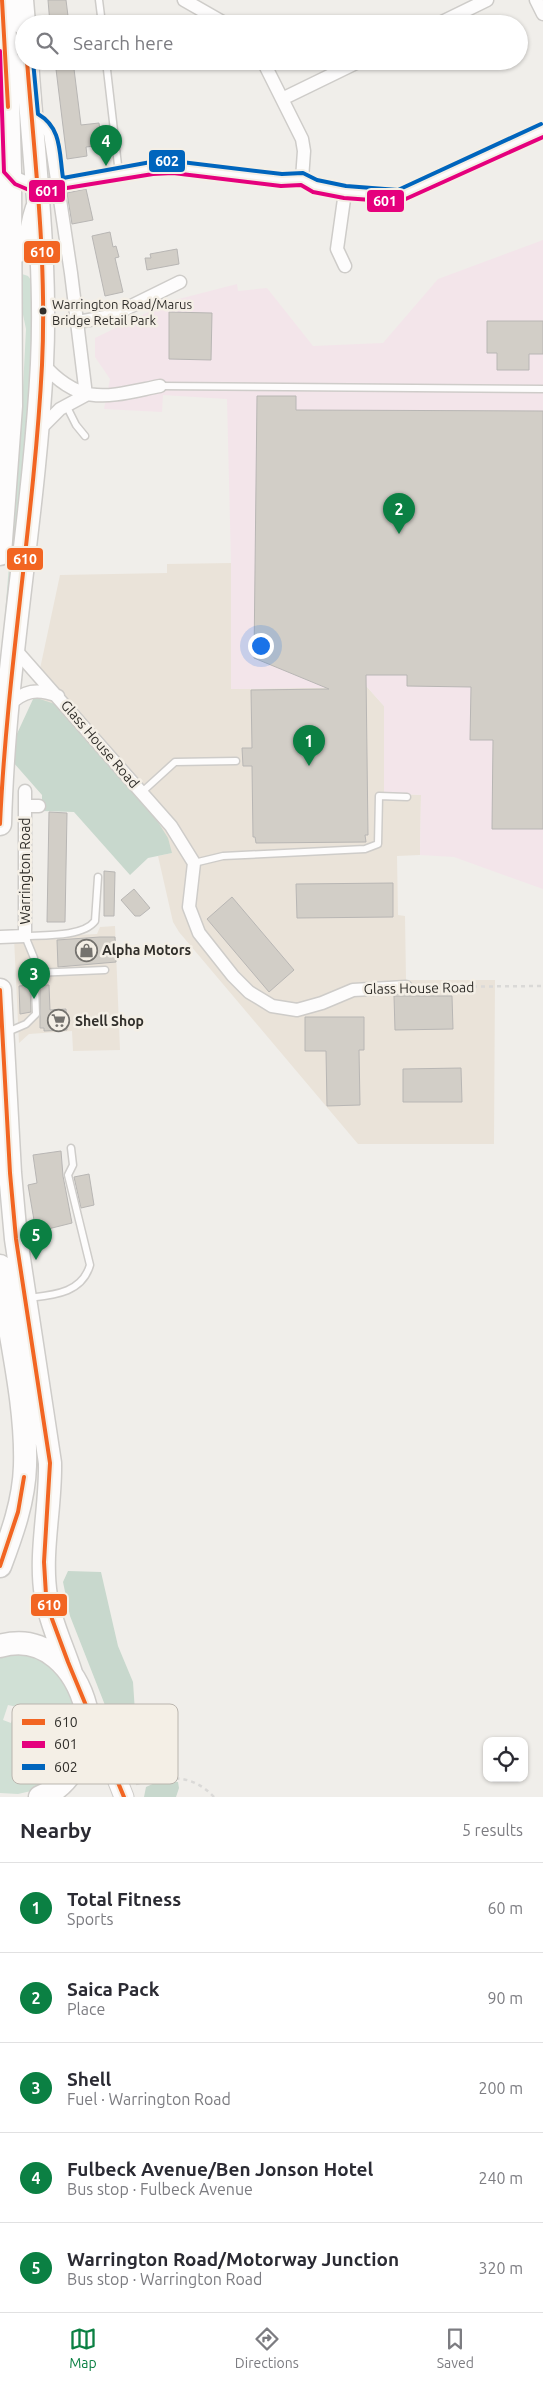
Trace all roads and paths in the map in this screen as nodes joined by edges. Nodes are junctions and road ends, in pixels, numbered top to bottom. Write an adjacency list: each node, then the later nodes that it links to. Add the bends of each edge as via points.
1 (2, 0): 16 (highway)
2 (22, 0): 8 (highway)
3 (100, 0): 9 (lane)
4 (184, 0): 10 (street)
5 (487, 0): 11 (street)
6 (536, 0): 7 (street)
7 (543, 14)
8 (23, 15)
9 (101, 15)
10 (210, 15)
11 (456, 15)
12 (28, 70): 23 (highway, Warrington Road, via 32,118)
13 (107, 70): 21 (lane)
14 (268, 70): 17 (street)
15 (342, 70): 17 (street)
16 (7, 84): 19 (street); 20 (highway)
17 (282, 99): 22 (street, via 302,139)
18 (543, 130): 24 (street, via 399,196)
19 (0, 139)
20 (10, 171): 23 (street, via 18,179); 25 (highway)
21 (119, 174): 22 (street, via 173,167 282,180); 23 (street)
22 (302, 179): 24 (street, via 315,186)
23 (47, 186): 25 (street, via 27,226 26,248 20,258); 28 (highway, Warrington Road); 30 (street, Warrington Road)
24 (345, 192): 26 (street, via 337,249)
25 (5, 261): 28 (street, via 31,267 37,274); 38 (highway)
26 (345, 266)
27 (180, 282): 30 (street, via 111,316)
28 (42, 295): 32 (highway, Warrington Road)
29 (0, 309): 31 (street)
30 (78, 322): 36 (street, Warrington Road)
31 (0, 337)
32 (42, 363): 36 (street, via 62,383); 39 (highway, Warrington Road)
33 (0, 366): 38 (street)
34 (160, 386): 35 (lane); 36 (street, via 111,395)
35 (543, 389)
36 (86, 395): 37 (street)
37 (66, 405): 39 (street); 40 (lane)
38 (11, 406): 41 (highway)
39 (37, 432): 42 (highway, Warrington Road)
40 (85, 436)
41 (0, 554)
42 (13, 647): 43 (street, Glass House Road); 44 (highway, Warrington Road)
43 (58, 696): 44 (street, Glass House Road, via 45,691 27,692); 47 (street, Glass House Road)
44 (8, 706): 51 (highway, Warrington Road)
45 (236, 762): 47 (lane, via 175,762)
46 (25, 791): 49 (street, Warrington Road)
47 (142, 792): 52 (street, Glass House Road, via 171,826)
48 (407, 797): 52 (lane, via 378,796 378,844 366,849 223,856)
49 (25, 806): 50 (street, Warrington Road); 54 (street, Warrington Road)
50 (39, 806)
51 (0, 824)
52 (194, 864): 59 (street, Glass House Road, via 189,907 199,934 233,976 260,1000 297,1010 353,990)
53 (98, 877): 54 (lane, via 92,926 76,932)
54 (25, 936): 55 (street); 57 (lane, via 34,958)
55 (0, 937)
56 (105, 970): 57 (lane)
57 (34, 974): 61 (lane, via 36,1014 26,1024)
58 (543, 986): 59 (path, Glass House Road)
59 (406, 987)
60 (0, 990): 61 (highway)
61 (2, 1035): 64 (highway, via 10,1173)
62 (71, 1148): 64 (lane, via 73,1165 68,1175 90,1266 87,1276 78,1285 56,1296)
63 (0, 1266): 64 (highway)
64 (10, 1300): 65 (highway, via 25,1468 18,1512); 67 (highway, via 50,1463 51,1490 44,1564 46,1595)
65 (0, 1566)
66 (0, 1646): 67 (highway, via 17,1644 40,1648 62,1661)
67 (71, 1673): 68 (highway)
68 (85, 1704)
69 (178, 1778): 74 (path, via 192,1780)
70 (60, 1784): 73 (highway)
71 (144, 1784): 72 (path)
72 (122, 1793)
73 (40, 1797)
74 (214, 1797)

